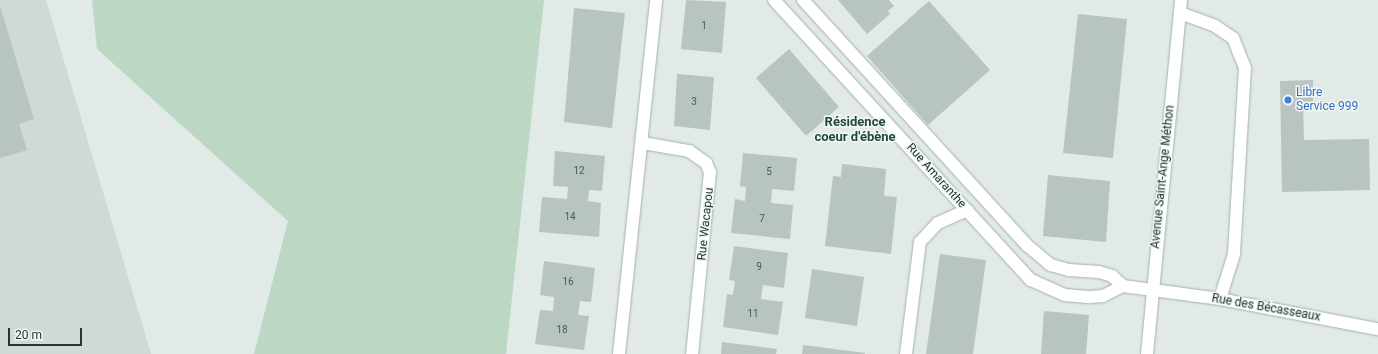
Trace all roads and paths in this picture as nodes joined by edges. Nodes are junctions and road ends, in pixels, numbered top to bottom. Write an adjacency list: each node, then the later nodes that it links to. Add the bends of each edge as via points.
1 (656, 0): 6 (street)
2 (803, 0): 8 (street, Rue Amaranthe, via 1040,257 1069,270 1106,274)
3 (1181, 0): 5 (street, Avenue Saint-Ange Méthon)
4 (778, 1): 7 (street, Rue Amaranthe)
5 (1180, 13): 9 (street, Avenue Saint-Ange Méthon); 10 (street, via 1215,26 1233,38 1245,68 1234,254)
6 (642, 143): 12 (street); 13 (street, Rue Wacapou, via 688,151 706,163 710,172)
7 (967, 210): 8 (street, Rue Amaranthe, via 1031,280 1047,290 1090,297 1103,296); 14 (street, via 938,223 920,242)
8 (1123, 286): 9 (street)
9 (1153, 288): 10 (street, Rue des Bécasseaux); 15 (street, Avenue Saint-Ange Méthon)
10 (1220, 299): 11 (street, Rue des Bécasseaux)
11 (1378, 329)
12 (620, 354)
13 (692, 354)
14 (906, 354)
15 (1147, 354)

